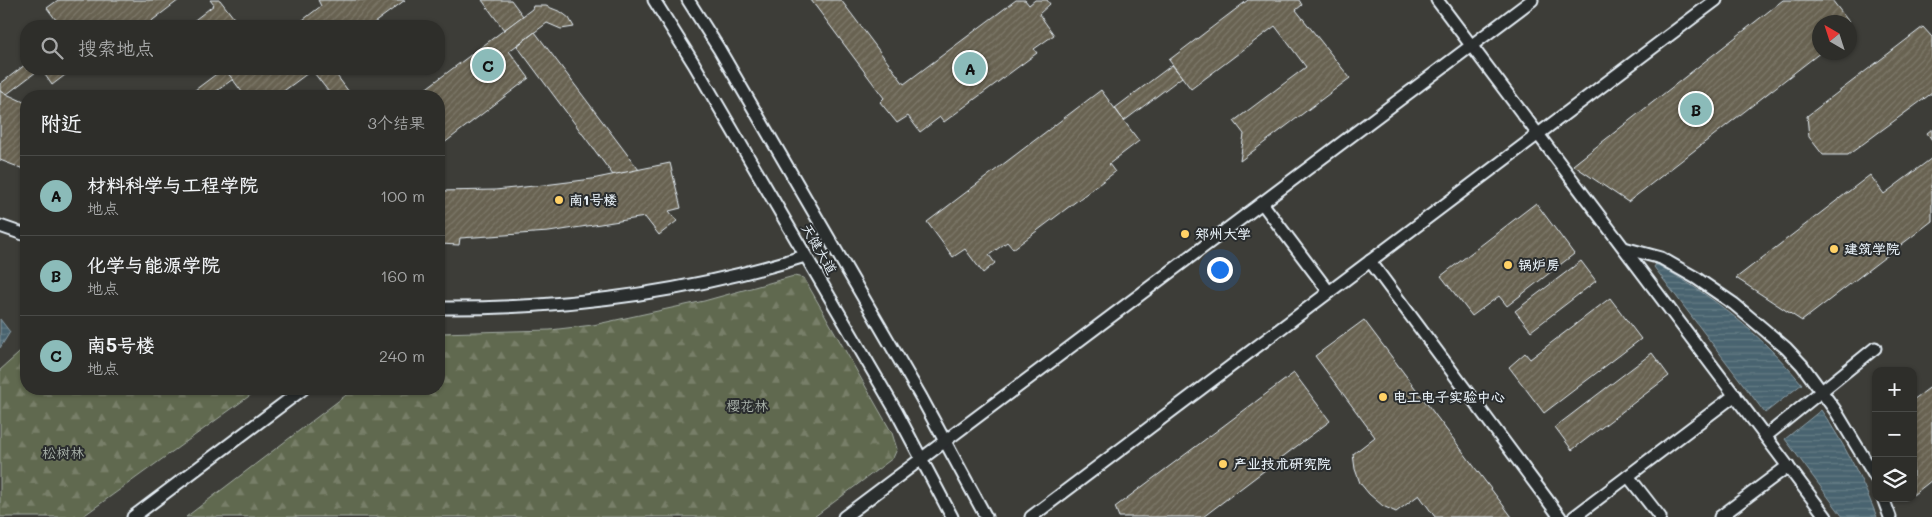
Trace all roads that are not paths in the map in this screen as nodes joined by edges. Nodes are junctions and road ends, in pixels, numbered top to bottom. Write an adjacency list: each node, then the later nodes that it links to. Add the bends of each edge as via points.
1 (654, 0): 12 (lane, 天健大道)
2 (688, 0): 21 (lane, 天健大道)
3 (1436, 0): 6 (lane)
4 (1532, 0): 6 (lane)
5 (1716, 0): 7 (lane)
6 (1471, 46): 7 (lane); 8 (lane)
7 (1538, 134): 11 (lane); 13 (lane)
8 (1262, 203): 14 (lane); 21 (lane)
9 (0, 226): 10 (lane)
10 (20, 233)
11 (1624, 248): 17 (lane, via 1661,258 1734,304 1786,348); 19 (lane)
12 (805, 256): 15 (lane, via 667,290 615,298 545,305); 22 (lane, 天健大道)
13 (1370, 261): 14 (lane); 32 (lane)
14 (1329, 292): 31 (lane)
15 (445, 308)
16 (1875, 348): 17 (lane)
17 (1821, 392): 20 (lane); 24 (lane)
18 (296, 395): 27 (lane)
19 (1735, 395): 20 (lane); 25 (lane)
20 (1766, 436): 23 (lane)
21 (945, 441): 22 (lane); 30 (lane, 天健大道)
22 (921, 459): 28 (lane); 29 (lane, 天健大道)
23 (1788, 466): 35 (lane); 36 (lane)
24 (1872, 471)
25 (1628, 476): 33 (lane); 34 (lane)
26 (1884, 502): 37 (lane)
27 (133, 517)
28 (844, 517)
29 (952, 517)
30 (986, 517)
31 (1031, 517)
32 (1560, 517)
33 (1574, 517)
34 (1660, 517)
35 (1720, 517)
36 (1826, 517)
37 (1890, 517)

